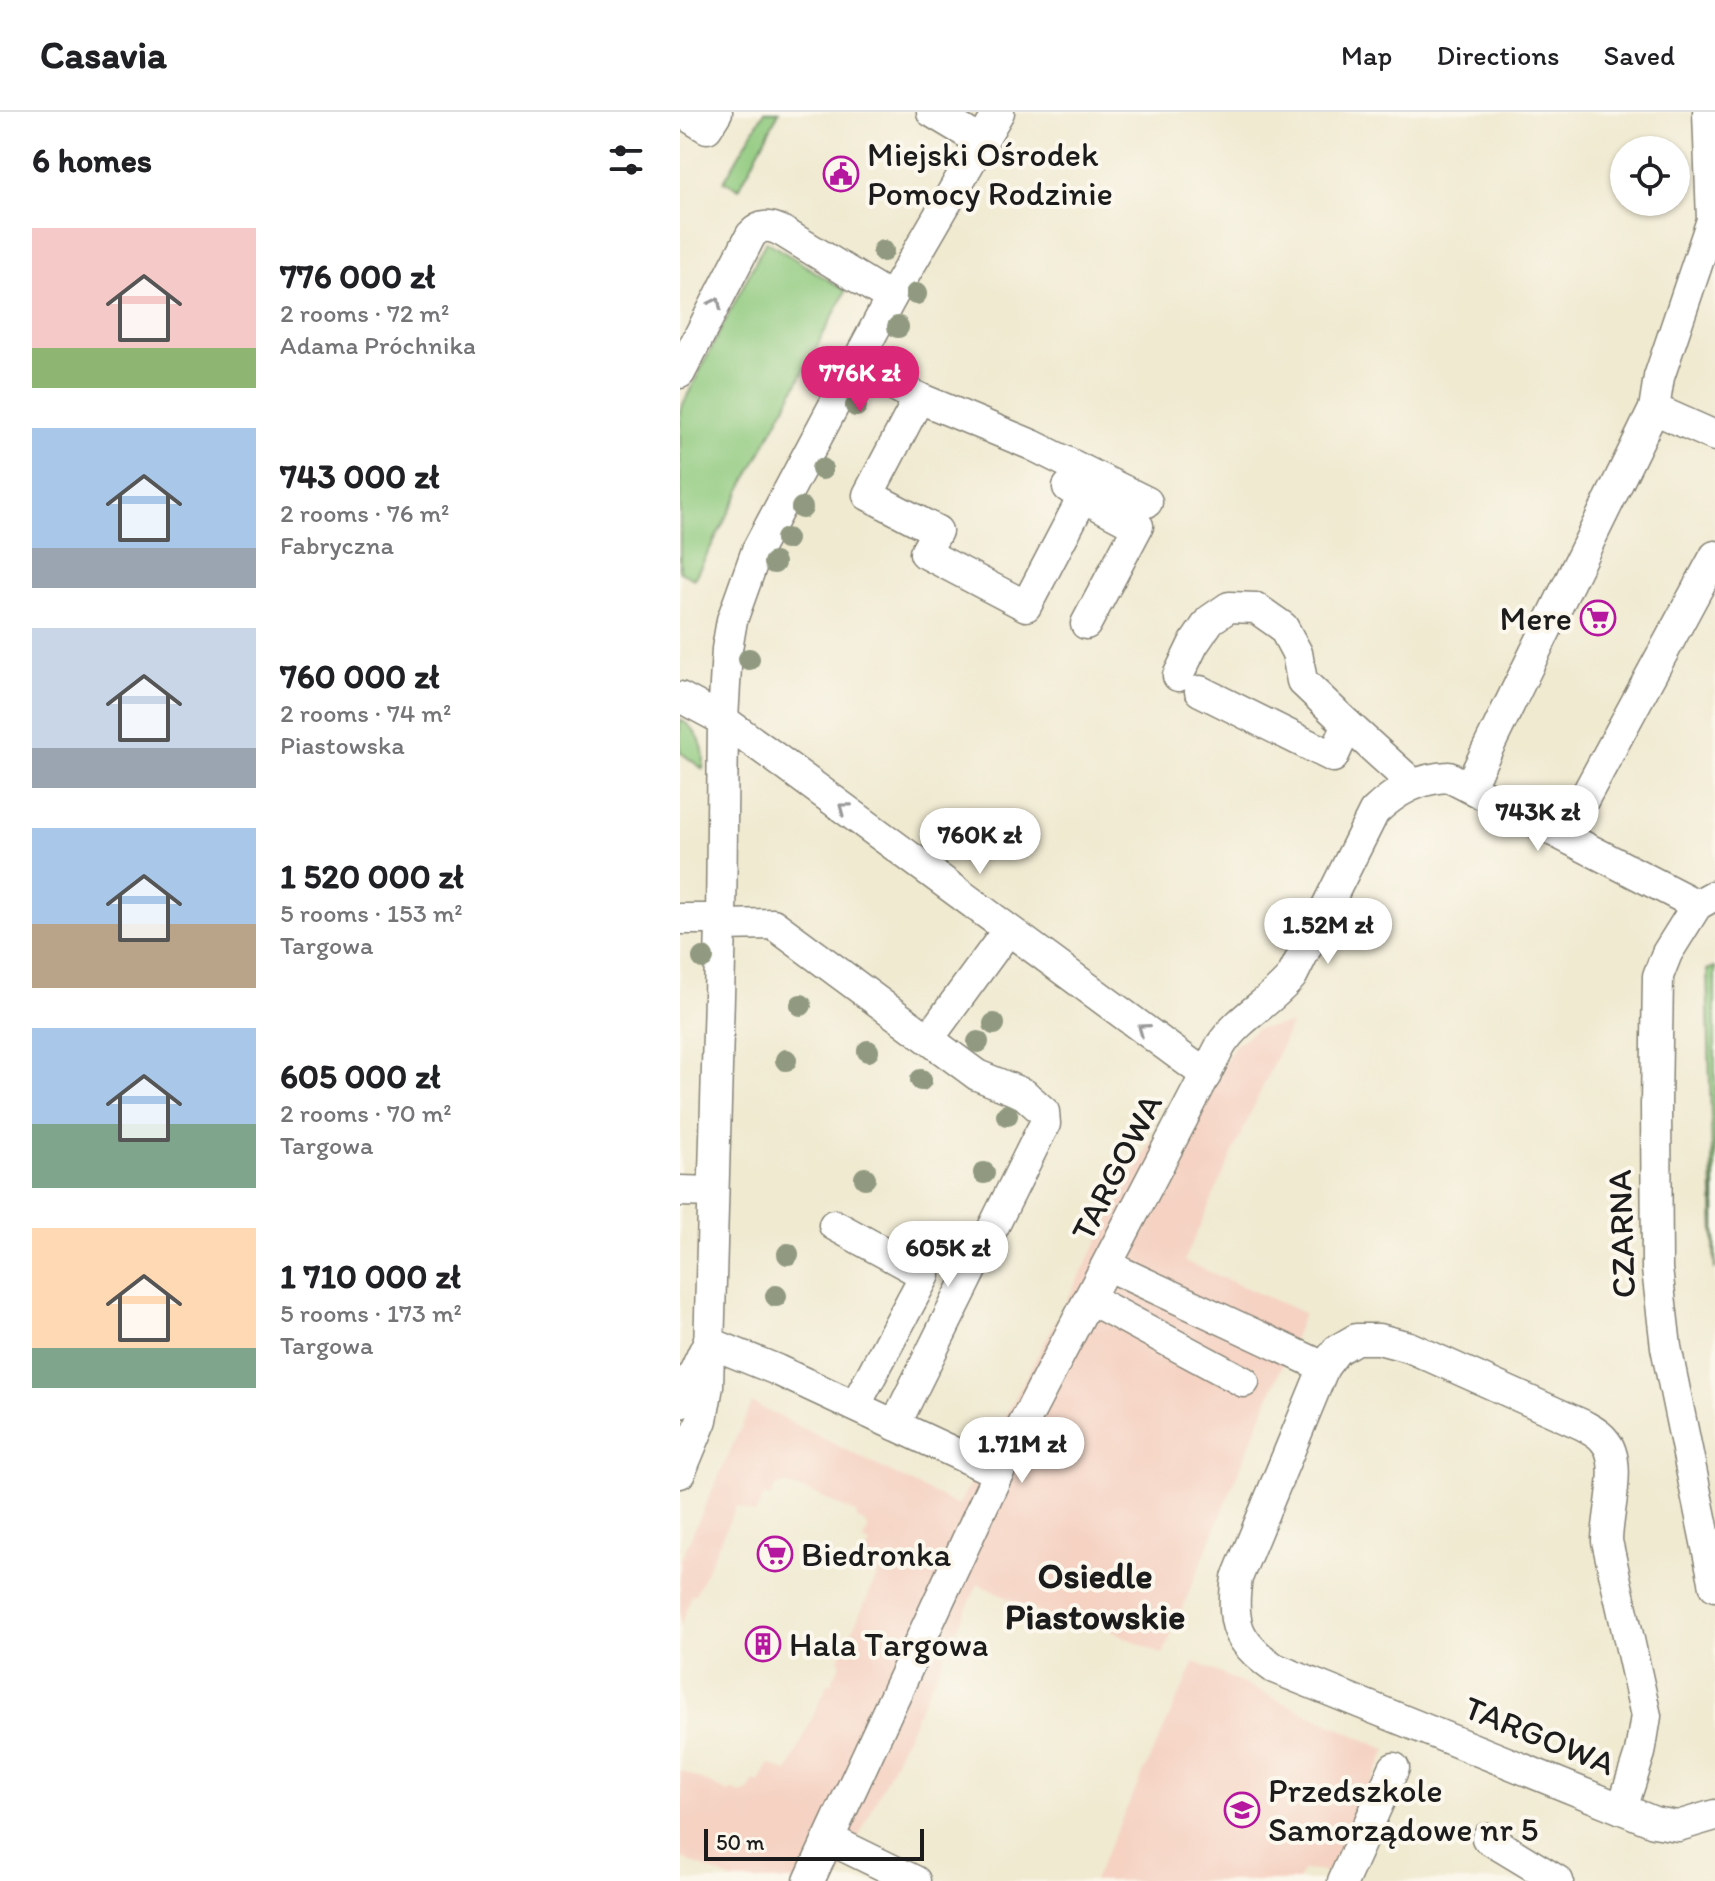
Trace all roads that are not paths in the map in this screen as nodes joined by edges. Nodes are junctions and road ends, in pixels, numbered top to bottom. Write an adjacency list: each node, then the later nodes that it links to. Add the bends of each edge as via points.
1 (681, 112): 2 (street, via 707,128)
2 (717, 112)
3 (932, 112): 6 (street)
4 (999, 112): 6 (street)
5 (1708, 112): 11 (street, via 1712,220 1659,377)
6 (982, 142): 7 (street)
7 (891, 298): 8 (street); 9 (street, one-way to 7, via 751,235 763,226 783,232)
8 (855, 366): 10 (street); 19 (street, via 750,565 729,634)
9 (680, 373)
10 (919, 398): 12 (street); 14 (street, via 868,495 937,531 925,553 1026,606)
11 (1654, 409): 13 (street); 22 (street)
12 (982, 424): 14 (street); 15 (street)
13 (1715, 436)
14 (1083, 497): 17 (street, via 1138,526)
15 (1147, 502)
16 (1715, 556): 23 (street)
17 (1086, 624)
18 (680, 697): 19 (street)
19 (723, 720): 26 (street); 27 (street, one-way to 19)
20 (1348, 725): 20 (street, via 1333,757 1189,683 1210,620 1229,607 1256,608 1283,627 1297,653 1302,681); 21 (street)
21 (1413, 784): 22 (street, via 1449,777); 29 (street, TARGOWA, via 1374,812 1292,976 1228,1034)
22 (1469, 787): 23 (street)
23 (1564, 836): 24 (street)
24 (1706, 900): 43 (street, CZARNA, via 1667,953 1658,976 1657,1269 1666,1347)
25 (680, 919): 26 (street)
26 (721, 922): 28 (street, via 773,924); 31 (street)
27 (1008, 930): 28 (street); 29 (street, one-way to 27)
28 (929, 1038): 40 (street, via 977,1075 1024,1094 1045,1118)
29 (1206, 1075): 33 (street, TARGOWA)
30 (680, 1191): 31 (street)
31 (713, 1192): 35 (street)
32 (834, 1225): 39 (street, via 925,1275)
33 (1108, 1266): 34 (street, TARGOWA); 36 (street)
34 (1090, 1299): 37 (street); 42 (street, TARGOWA)
35 (708, 1342): 38 (street); 39 (street); 41 (street, via 706,1402)
36 (1324, 1367): 45 (street, TARGOWA, via 1337,1350 1356,1339 1396,1343 1583,1425 1608,1445 1615,1464 1607,1519 1609,1559 1646,1716); 45 (street, TARGOWA, via 1237,1578 1233,1605 1238,1630 1253,1653 1274,1668)
37 (1244, 1382)
38 (680, 1403)
39 (855, 1406): 40 (street)
40 (895, 1425): 42 (street)
41 (681, 1467)
42 (998, 1473): 48 (street, TARGOWA)
43 (1715, 1586)
44 (1394, 1768): 51 (street)
45 (1622, 1809): 46 (street, via 1678,1826)
46 (1715, 1815)
47 (1487, 1838): 52 (street)
48 (829, 1839): 49 (street, TARGOWA); 50 (street)
49 (809, 1881)
50 (915, 1881)
51 (1343, 1881)
52 (1558, 1881)

